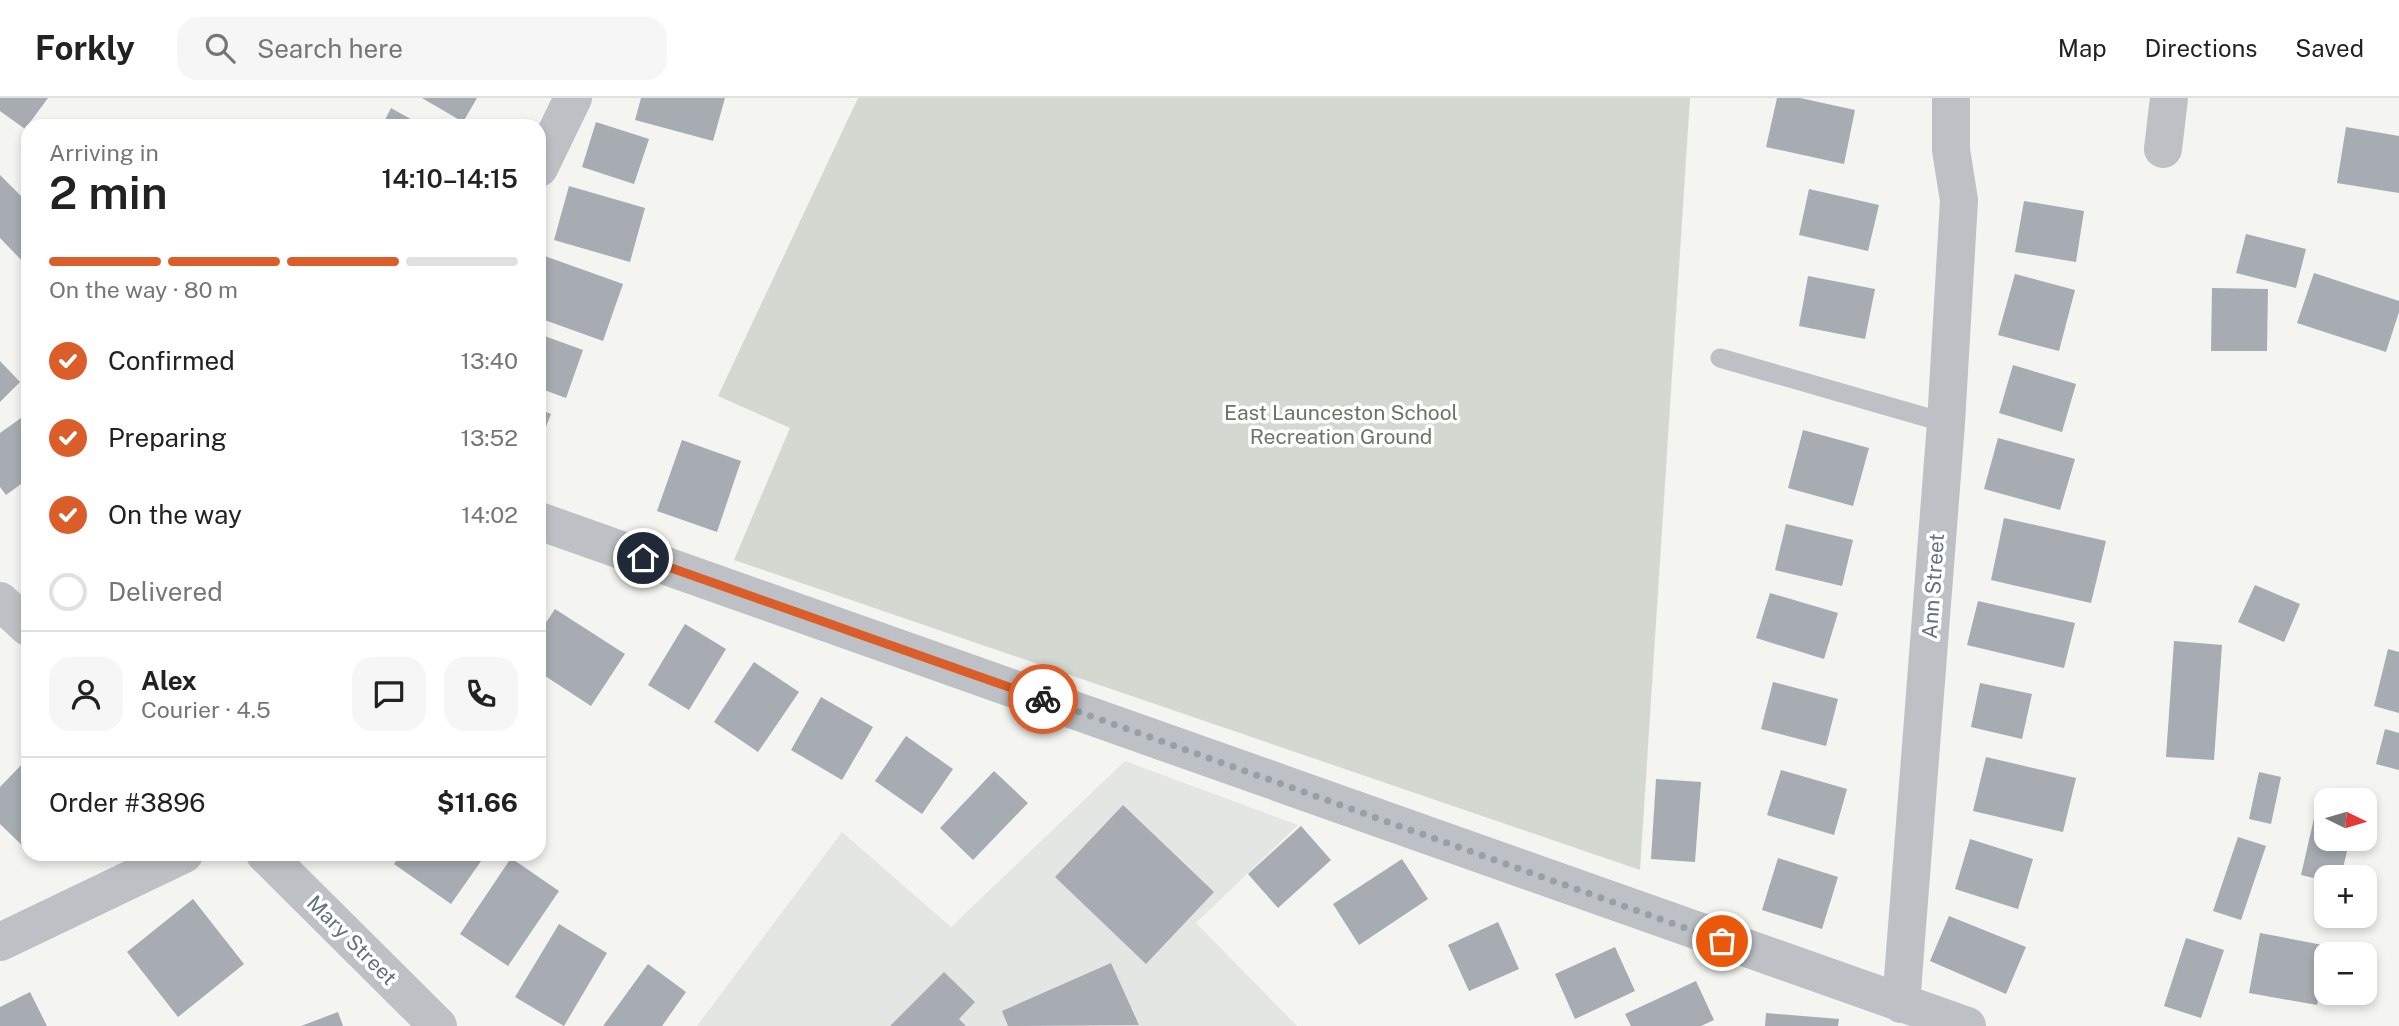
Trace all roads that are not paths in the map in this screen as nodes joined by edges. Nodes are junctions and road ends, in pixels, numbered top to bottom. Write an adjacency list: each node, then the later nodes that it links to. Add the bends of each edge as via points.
1 (573, 98): 5 (street)
2 (1951, 98): 7 (street, Ann Street, via 1951,150 1959,200)
3 (2169, 98): 4 (street)
4 (2163, 149)
5 (546, 154)
6 (1720, 358): 7 (lane)
7 (1946, 423): 14 (street, Ann Street)
8 (546, 524): 14 (street)
9 (0, 601): 10 (street)
10 (21, 620)
11 (169, 861): 13 (street)
12 (272, 861): 15 (street, Mary Street)
13 (0, 942)
14 (1901, 1004): 16 (street)
15 (438, 1026)
16 (1967, 1026)

